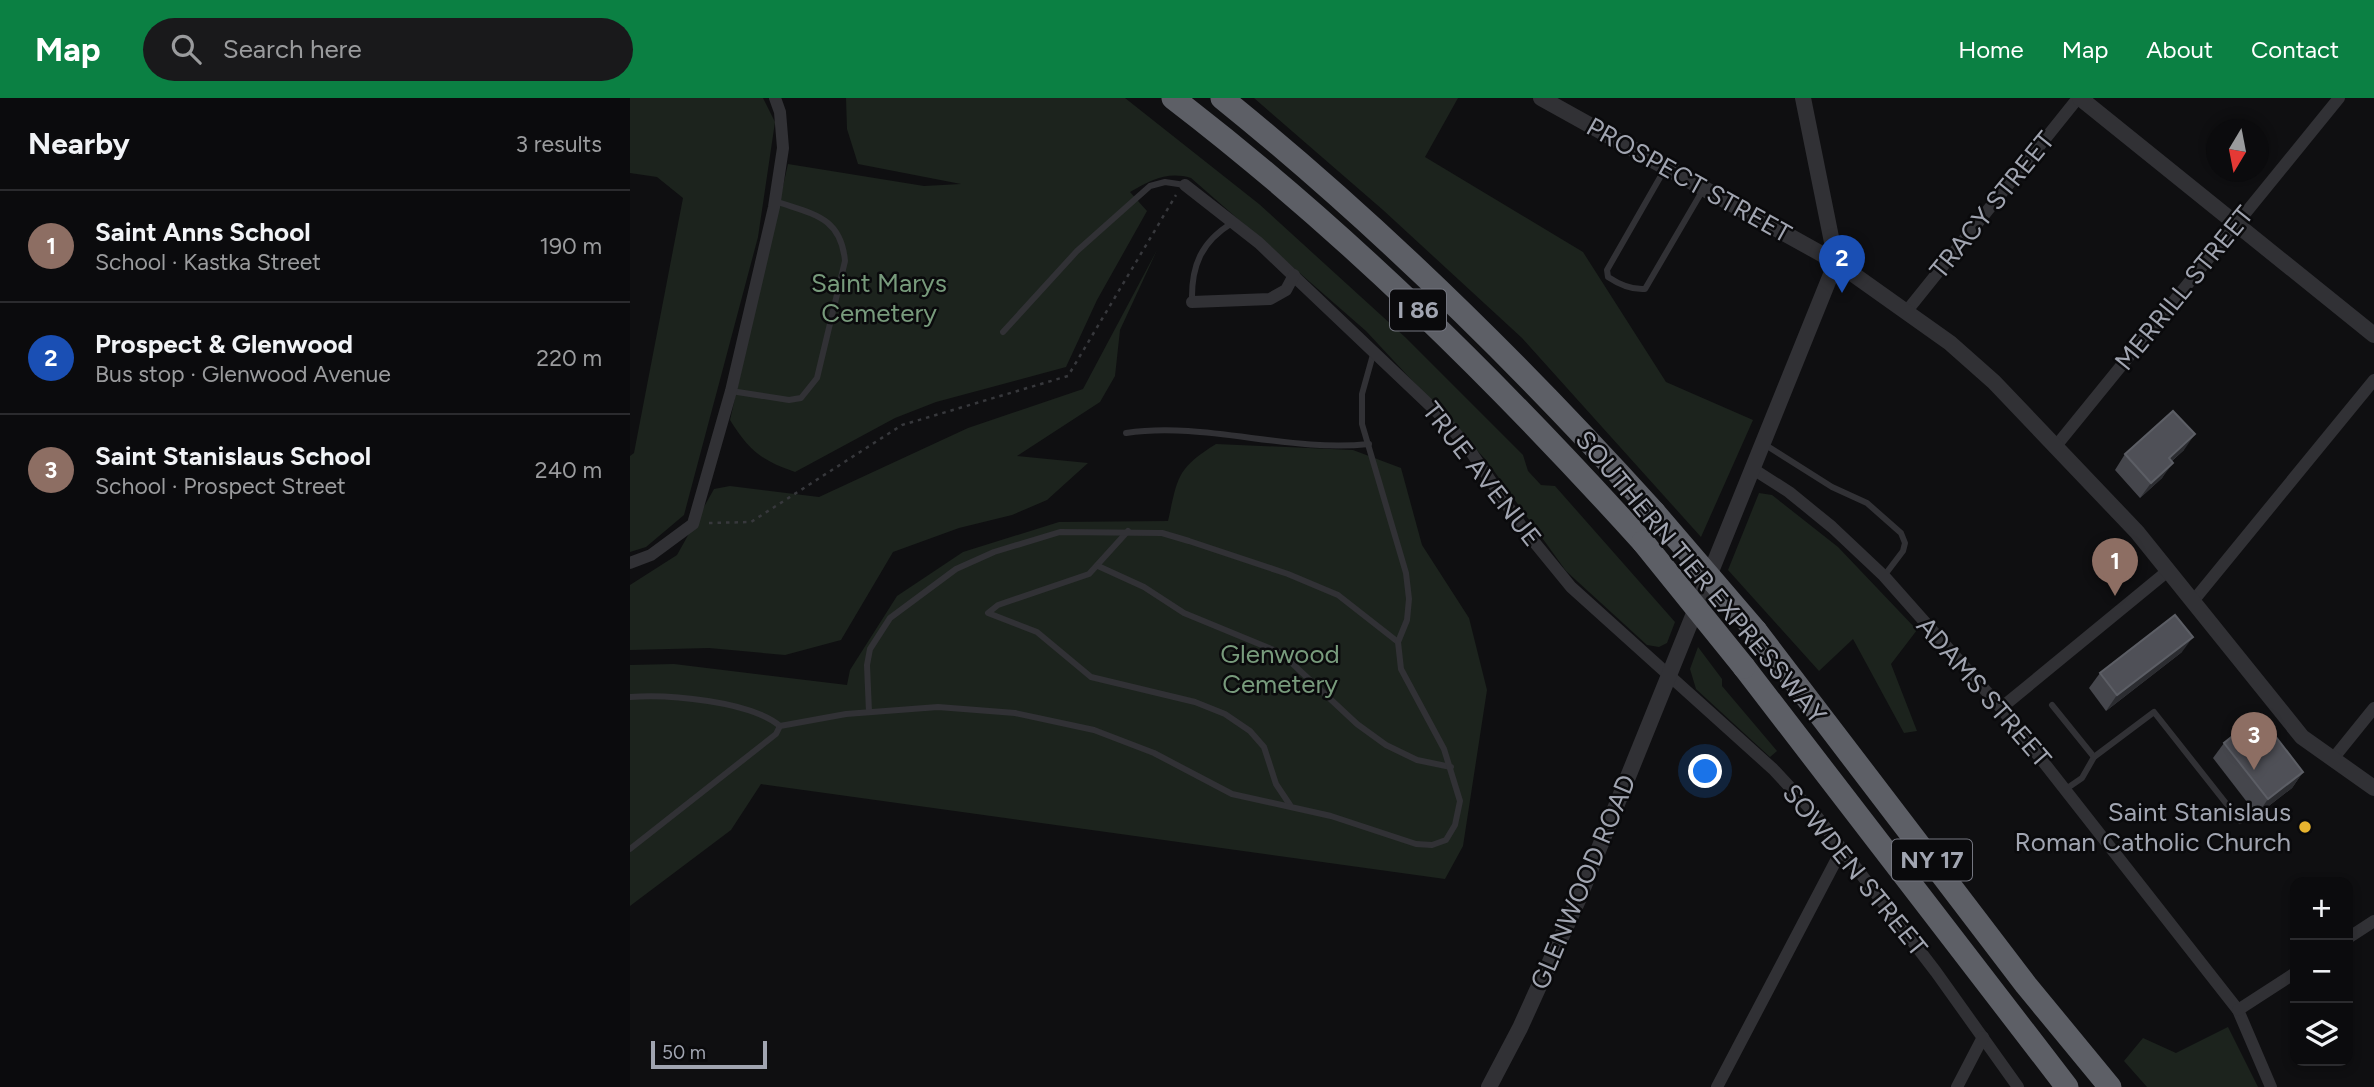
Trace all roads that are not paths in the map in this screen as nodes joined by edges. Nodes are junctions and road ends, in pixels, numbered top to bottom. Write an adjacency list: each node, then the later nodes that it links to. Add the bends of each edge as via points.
1 (775, 98): 11 (street, via 783,148)
2 (1173, 98): 30 (highway, SOUTHERN TIER EXPRESSWAY / I 86, via 1232,143 1450,339 1533,421)
3 (1222, 98): 28 (highway, SOUTHERN TIER EXPRESSWAY / I 86, via 1426,276 1585,435)
4 (1541, 98): 8 (street, PROSPECT STREET)
5 (1803, 98): 14 (street)
6 (2079, 98): 13 (street); 17 (street, TRACY STREET)
7 (2339, 98): 13 (street, MERRILL STREET)
8 (1667, 166): 10 (street, PROSPECT STREET); 10 (lane, via 1607,270 1608,277 1618,284 1645,289)
9 (1185, 185): 12 (street, TRUE AVENUE); 18 (lane, via 1165,182 1150,186 1077,251)
10 (1705, 187): 14 (street, PROSPECT STREET)
11 (775, 201): 22 (street); 22 (lane, via 835,227 844,241 845,261 817,379 801,398)
12 (1233, 222): 15 (street, TRUE AVENUE); 16 (lane, via 1203,246)
13 (2237, 224): 19 (street); 26 (street, MERRILL STREET)
14 (1836, 262): 17 (street, PROSPECT STREET); 24 (street, GLENWOOD ROAD)
15 (1294, 275): 16 (street, via 1286,290 1270,299); 20 (street, TRUE AVENUE)
16 (1192, 302)
17 (1906, 312): 26 (street, PROSPECT STREET, via 1994,382)
18 (1003, 332)
19 (2374, 335)
20 (1375, 349): 25 (lane, via 1362,394 1362,424); 37 (street, TRUE AVENUE, via 1469,449 1522,527 1571,587)
21 (2374, 380): 35 (street)
22 (731, 391): 31 (street, via 693,524 650,555)
23 (1126, 433): 25 (lane, via 1156,428 1322,445)
24 (1763, 443): 27 (street, GLENWOOD ROAD); 34 (lane, via 1867,503 1901,533 1903,551)
25 (1368, 444): 36 (lane, via 1406,573 1407,620)
26 (2056, 446): 33 (street, PROSPECT STREET)
27 (1753, 469): 34 (street, ADAMS STREET, via 1832,527); 37 (street, GLENWOOD ROAD)
28 (1654, 512): 63 (highway, SOUTHERN TIER EXPRESSWAY / NY 17, bridge, via 1756,631 2026,985)
29 (1128, 531): 32 (lane); 36 (lane, via 1162,533 1289,574 1338,595); 42 (lane, via 1060,532 956,569 890,618 878,633 867,665)
30 (1643, 542): 58 (highway, SOUTHERN TIER EXPRESSWAY / NY 17, bridge)
31 (630, 563)
32 (1098, 566): 46 (lane, via 1144,587 1184,613 1280,653 1386,745 1417,760); 49 (lane, via 1080,578 998,605 988,613 1037,632 1091,677 1195,702 1225,714 1264,747 1276,784)
33 (2169, 570): 35 (street, PROSPECT STREET); 40 (street)
34 (1884, 576): 40 (street, ADAMS STREET)
35 (2194, 600): 45 (street, PROSPECT STREET, via 2302,737)
36 (1398, 642): 46 (lane, via 1401,669)
37 (1668, 673): 52 (street, SOWDEN STREET, via 1773,769); 59 (street, GLENWOOD ROAD, via 1579,898)
38 (630, 697): 43 (lane, via 691,700 746,710)
39 (2052, 705): 44 (lane)
40 (2001, 708): 48 (street, ADAMS STREET)
41 (2374, 708): 45 (street)
42 (869, 712): 43 (lane); 49 (lane, via 938,707 1015,713 1080,727 1154,754 1233,794)
43 (779, 726): 51 (lane, via 776,734)
44 (2094, 757): 48 (lane, via 2082,778); 50 (lane, via 2154,712)
45 (2332, 760): 47 (street, PROSPECT STREET)
46 (1451, 767): 49 (lane, via 1460,801 1455,825 1446,840 1432,845)
47 (2374, 788)
48 (2066, 789): 56 (street, ADAMS STREET)
49 (1290, 805)
50 (2240, 821)
51 (630, 849)
52 (1842, 849): 57 (street, SOWDEN STREET); 60 (street)
53 (2374, 921): 54 (street)
54 (2353, 935)
55 (2290, 976): 56 (street)
56 (2238, 1010): 64 (street, ADAMS STREET)
57 (1983, 1037): 61 (street); 62 (street, SOWDEN STREET)
58 (2066, 1086)
59 (1489, 1087)
60 (1717, 1087)
61 (1957, 1087)
62 (2018, 1087)
63 (2110, 1087)
64 (2271, 1087)

